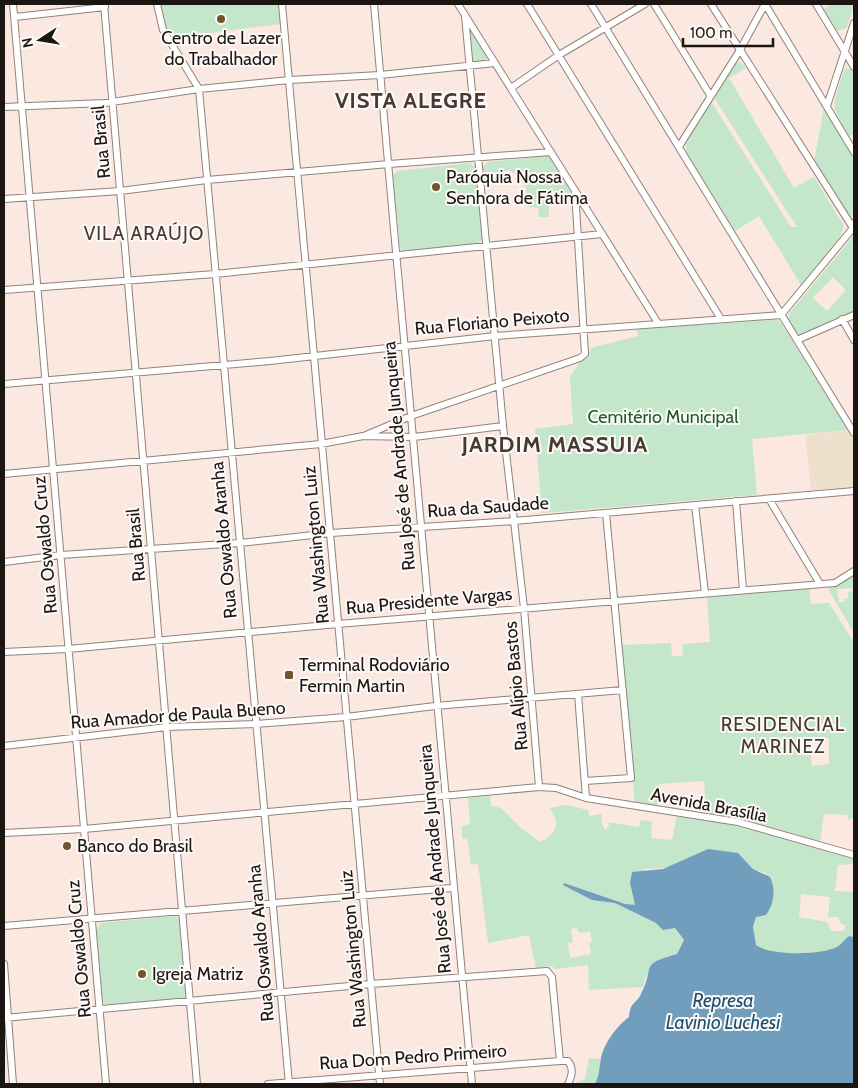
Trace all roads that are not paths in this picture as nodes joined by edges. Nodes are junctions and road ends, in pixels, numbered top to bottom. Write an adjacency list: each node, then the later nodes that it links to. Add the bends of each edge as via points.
1 (13, 4): 15 (street, Rua Oswaldo Cruz)
2 (157, 4): 27 (street, Rua Oswaldo Aranha, via 163,30)
3 (282, 4): 25 (street, Rua Washington Luiz)
4 (374, 4): 24 (street, Rua José de Andrade Junqueira)
5 (458, 4): 14 (street)
6 (527, 4): 20 (street)
7 (591, 4): 17 (street)
8 (645, 4): 17 (street)
9 (654, 4): 28 (street)
10 (711, 4): 18 (street)
11 (765, 4): 18 (street); 31 (street)
12 (816, 4): 19 (street)
13 (104, 5): 15 (street); 29 (street, Rua Brasil)
14 (465, 16): 21 (street); 22 (street, Rua Alípio Bastos)
15 (14, 17): 30 (street, Rua Oswaldo Cruz)
16 (854, 23): 19 (street)
17 (605, 27): 20 (street); 33 (street)
18 (740, 50): 28 (street); 44 (street)
19 (846, 54): 23 (street); 31 (street)
20 (559, 55): 26 (street); 56 (street)
21 (495, 63): 22 (street); 26 (street)
22 (470, 67): 24 (street); 36 (street, Rua Alípio Bastos)
23 (854, 67)
24 (380, 75): 25 (street); 37 (street, Rua José de Andrade Junqueira)
25 (290, 80): 27 (street); 38 (street, Rua Washington Luiz)
26 (510, 88): 35 (street)
27 (199, 89): 29 (street); 39 (street, Rua Oswaldo Aranha)
28 (710, 95): 33 (street)
29 (112, 101): 30 (street); 41 (street, Rua Brasil)
30 (22, 106): 32 (street); 42 (street, Rua Oswaldo Cruz)
31 (828, 106): 34 (street)
32 (4, 107)
33 (680, 146): 54 (street)
34 (854, 150)
35 (551, 152): 36 (street); 40 (street)
36 (479, 158): 37 (street); 47 (street, Rua Alípio Bastos)
37 (389, 164): 38 (street); 48 (street, Rua José de Andrade Junqueira)
38 (297, 172): 39 (street); 49 (street, Rua Washington Luiz)
39 (207, 180): 41 (street); 50 (street, Rua Oswaldo Aranha)
40 (575, 190): 45 (street); 46 (street)
41 (120, 191): 42 (street); 51 (street, Rua Brasil)
42 (30, 197): 43 (street); 52 (street, Rua Oswaldo Cruz)
43 (4, 200)
44 (854, 226): 54 (street)
45 (602, 234): 46 (street); 58 (street)
46 (577, 239): 47 (street); 59 (street)
47 (487, 247): 48 (street); 60 (street, Rua Alípio Bastos)
48 (397, 256): 49 (street); 63 (street, Rua José de Andrade Junqueira)
49 (306, 265): 50 (street); 64 (street, Rua Washington Luiz)
50 (215, 274): 51 (street); 65 (street, Rua Oswaldo Aranha)
51 (127, 282): 52 (street); 66 (street, Rua Brasil)
52 (38, 287): 53 (street); 67 (street, Rua Oswaldo Cruz)
53 (4, 290)
54 (781, 315): 56 (street, Rua Floriano Peixoto); 61 (street)
55 (854, 315): 57 (street)
56 (721, 319): 58 (street, Rua Floriano Peixoto)
57 (842, 319): 61 (street); 62 (street)
58 (658, 323): 59 (street, Rua Floriano Peixoto)
59 (584, 329): 60 (street, Rua Floriano Peixoto); 69 (street, via 585,354 580,358)
60 (495, 336): 63 (street, Rua Floriano Peixoto); 69 (street, Rua Alípio Bastos)
61 (797, 340): 72 (street)
62 (854, 340)
63 (404, 345): 64 (street, Rua Floriano Peixoto); 70 (street, Rua José de Andrade Junqueira)
64 (313, 356): 65 (street, Rua Floriano Peixoto); 75 (street, Rua Washington Luiz)
65 (223, 364): 66 (street, Rua Floriano Peixoto); 76 (street, Rua Oswaldo Aranha)
66 (136, 371): 67 (street, Rua Floriano Peixoto); 77 (street, Rua Brasil)
67 (46, 380): 68 (street, Rua Floriano Peixoto); 78 (street, Rua Oswaldo Cruz)
68 (4, 384)
69 (500, 386): 70 (street); 71 (street, Rua Alípio Bastos)
70 (412, 416): 73 (street); 74 (street, Rua José de Andrade Junqueira)
71 (503, 426): 74 (street); 85 (street, Rua Alípio Bastos)
72 (854, 433)
73 (363, 436): 74 (street); 75 (street)
74 (414, 437): 86 (street, Rua José de Andrade Junqueira)
75 (321, 444): 76 (street); 87 (street, Rua Washington Luiz)
76 (232, 453): 77 (street); 88 (street, Rua Oswaldo Aranha)
77 (144, 462): 78 (street); 89 (street, Rua Brasil)
78 (54, 469): 79 (street); 90 (street, Rua Oswaldo Cruz)
79 (4, 474)
80 (854, 491): 81 (street, Rua da Saudade)
81 (769, 498): 82 (street, Rua da Saudade); 93 (street)
82 (736, 501): 83 (street, Rua da Saudade); 94 (street)
83 (695, 505): 84 (street, Rua da Saudade); 95 (street)
84 (606, 513): 85 (street, Rua da Saudade); 96 (street)
85 (514, 521): 86 (street, Rua da Saudade); 97 (street, Rua Alípio Bastos)
86 (420, 527): 87 (street, Rua da Saudade); 98 (street, Rua José de Andrade Junqueira)
87 (331, 533): 88 (street, Rua da Saudade); 99 (street, Rua Washington Luiz)
88 (240, 543): 89 (street, Rua da Saudade); 100 (street, Rua Oswaldo Aranha)
89 (152, 550): 90 (street, Rua da Saudade); 101 (street, Rua Brasil)
90 (61, 555): 91 (street, Rua da Saudade); 102 (street, Rua Oswaldo Cruz)
91 (4, 562)
92 (854, 571): 93 (street, Rua Presidente Vargas, via 835,583)
93 (820, 584): 94 (street, Rua Presidente Vargas)
94 (744, 590): 95 (street, Rua Presidente Vargas)
95 (705, 593): 96 (street, Rua Presidente Vargas)
96 (614, 601): 97 (street, Rua Presidente Vargas); 104 (street)
97 (524, 608): 98 (street, Rua Presidente Vargas); 106 (street, Rua Alípio Bastos)
98 (428, 617): 99 (street, Rua Presidente Vargas); 107 (street, Rua José de Andrade Junqueira)
99 (338, 624): 100 (street, Rua Presidente Vargas); 108 (street, Rua Washington Luiz)
100 (248, 633): 101 (street, Rua Presidente Vargas); 109 (street, Rua Oswaldo Aranha)
101 (160, 641): 102 (street, Rua Presidente Vargas); 110 (street, Rua Brasil)
102 (68, 649): 103 (street, Rua Presidente Vargas); 111 (street, Rua Oswaldo Cruz)
103 (4, 652)
104 (622, 690): 105 (street, Rua Amador de Paula Bueno); 113 (street, via 631,778)
105 (578, 694): 106 (street, Rua Amador de Paula Bueno); 113 (street)
106 (532, 699): 107 (street, Rua Amador de Paula Bueno); 114 (street, Rua Alípio Bastos)
107 (436, 706): 108 (street, Rua Amador de Paula Bueno); 115 (street, Rua José de Andrade Junqueira)
108 (346, 717): 109 (street, Rua Amador de Paula Bueno); 117 (street, Rua Washington Luiz)
109 (256, 724): 110 (street, Rua Amador de Paula Bueno); 118 (street, Rua Oswaldo Aranha)
110 (167, 727): 111 (street, Rua Amador de Paula Bueno); 119 (street, Rua Brasil)
111 (77, 737): 112 (street, Rua Amador de Paula Bueno); 120 (street, Rua Oswaldo Cruz)
112 (4, 746)
113 (585, 781): 116 (street)
114 (539, 787): 115 (street, Avenida Brasília); 116 (street, Avenida Brasília, via 556,788)
115 (444, 797): 117 (street, Avenida Brasília); 123 (street, Rua José de Andrade Junqueira)
116 (586, 798): 122 (street, Avenida Brasília, via 738,822)
117 (355, 804): 118 (street, Avenida Brasília); 124 (street, Rua Washington Luiz)
118 (264, 813): 119 (street, Avenida Brasília); 125 (street, Rua Oswaldo Aranha)
119 (175, 819): 120 (street, Avenida Brasília); 126 (street, Rua Brasil)
120 (84, 829): 121 (street, Avenida Brasília); 127 (street, Rua Oswaldo Cruz)
121 (4, 833)
122 (854, 855)
123 (452, 888): 124 (street); 130 (street, Rua José de Andrade Junqueira)
124 (363, 896): 125 (street); 131 (street, Rua Washington Luiz)
125 (273, 903): 126 (street); 132 (street, Rua Oswaldo Aranha)
126 (182, 912): 127 (street); 133 (street, Rua Brasil)
127 (92, 919): 128 (street); 134 (street, Rua Oswaldo Cruz)
128 (4, 926)
129 (4, 964): 135 (street)
130 (461, 979): 131 (street); 136 (street, via 547,971 552,977); 137 (street, Rua José de Andrade Junqueira)
131 (371, 984): 132 (street); 138 (street, Rua Washington Luiz)
132 (281, 992): 133 (street); 140 (street, Rua Oswaldo Aranha)
133 (190, 1002): 134 (street); 143 (street, Rua Brasil)
134 (100, 1010): 135 (street); 142 (street, Rua Oswaldo Cruz)
135 (6, 1018): 141 (street)
136 (560, 1061): 137 (street, Rua Dom Pedro Primeiro); 147 (street, via 568,1061 571,1065)
137 (470, 1068): 138 (street, Rua Dom Pedro Primeiro); 146 (street, Rua José de Andrade Junqueira)
138 (379, 1076): 139 (street, Rua Dom Pedro Primeiro); 145 (street, Rua Washington Luiz)
139 (324, 1082): 140 (street, Rua Dom Pedro Primeiro)
140 (289, 1083): 144 (street, Rua Dom Pedro Primeiro)
141 (13, 1084)
142 (106, 1084)
143 (197, 1084)
144 (268, 1084)
145 (380, 1084)
146 (472, 1084)
147 (568, 1084)

